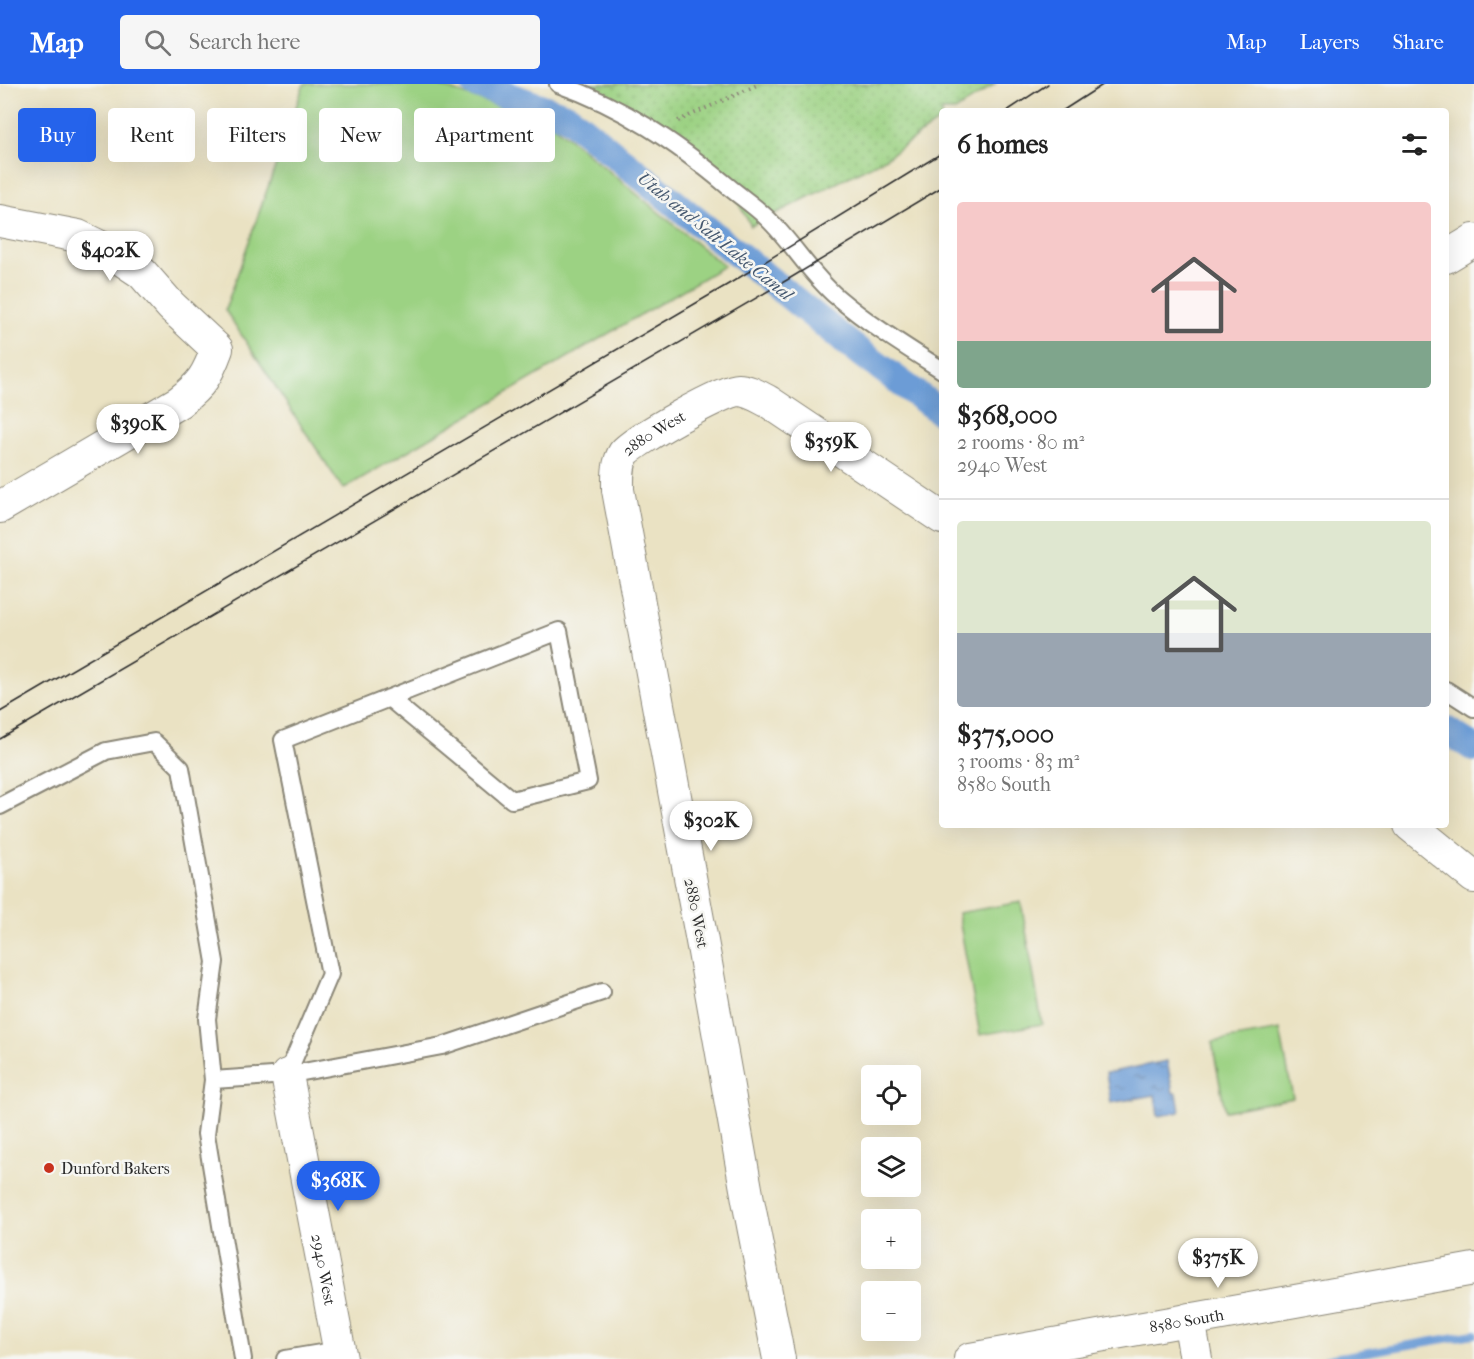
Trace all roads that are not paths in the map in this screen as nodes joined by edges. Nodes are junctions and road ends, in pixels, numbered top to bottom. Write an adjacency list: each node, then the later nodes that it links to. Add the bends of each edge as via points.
1 (558, 84): 5 (lane, via 592,96 657,132 695,159 768,219 836,296)
2 (0, 221): 6 (street, via 78,236 109,251 142,273 217,349 198,387 179,402)
3 (1474, 240): 4 (street)
4 (1449, 254)
5 (939, 368)
6 (0, 507)
7 (939, 516): 22 (street, 2880 West, via 769,402 737,390 719,395 640,440 625,453 618,470 618,490)
8 (1449, 692): 10 (lane)
9 (389, 698): 9 (lane, via 559,631 588,781 513,800); 15 (lane, via 283,740 330,974)
10 (1474, 708)
11 (0, 806): 16 (lane, via 106,751 154,742 181,768 215,962 207,1019)
12 (1414, 828): 13 (street)
13 (1474, 877)
14 (602, 992): 15 (lane, via 442,1047)
15 (287, 1075): 16 (lane); 19 (street, 2940 West)
16 (213, 1080): 20 (lane, via 206,1134)
17 (1474, 1269): 18 (street, 8580 South)
18 (1189, 1320): 23 (street, 8580 South); 24 (street)
19 (340, 1354): 21 (lane)
20 (243, 1359)
21 (285, 1359)
22 (780, 1359)
23 (970, 1359)
24 (1196, 1359)

